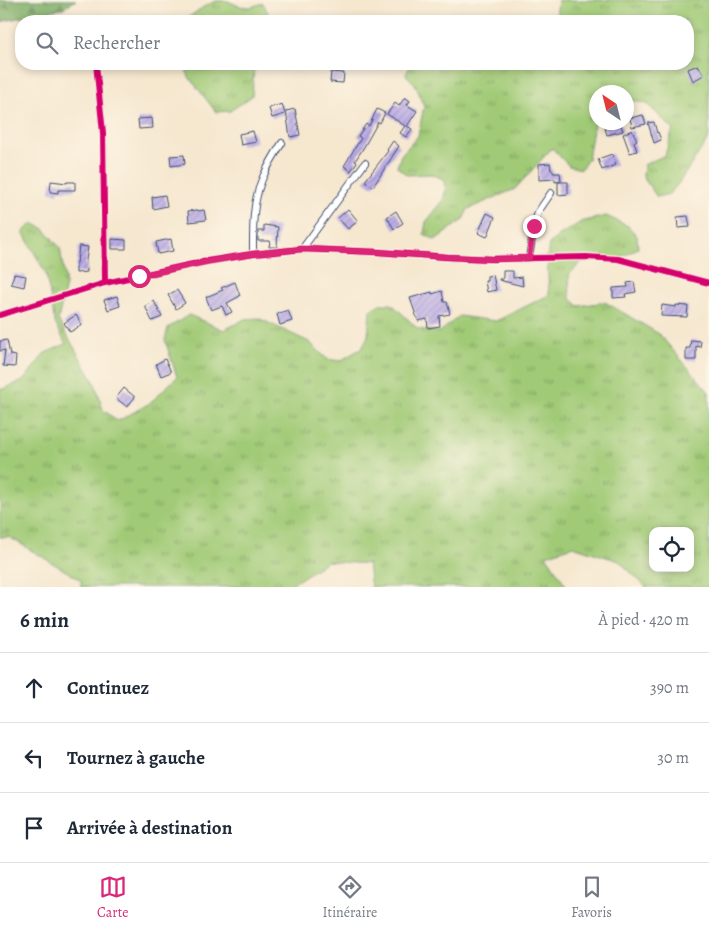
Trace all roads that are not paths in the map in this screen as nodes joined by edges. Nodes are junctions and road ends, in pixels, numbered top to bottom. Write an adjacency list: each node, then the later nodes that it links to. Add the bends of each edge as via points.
1 (97, 70): 8 (street, via 103,132)
2 (282, 143): 6 (street, via 262,178 255,201)
3 (365, 162): 5 (street)
4 (551, 194): 7 (street, via 538,212)
5 (302, 249): 6 (street); 7 (street)
6 (253, 254): 8 (street)
7 (529, 258): 9 (street, via 618,259)
8 (105, 283): 10 (street)
9 (709, 283)
10 (0, 315)

